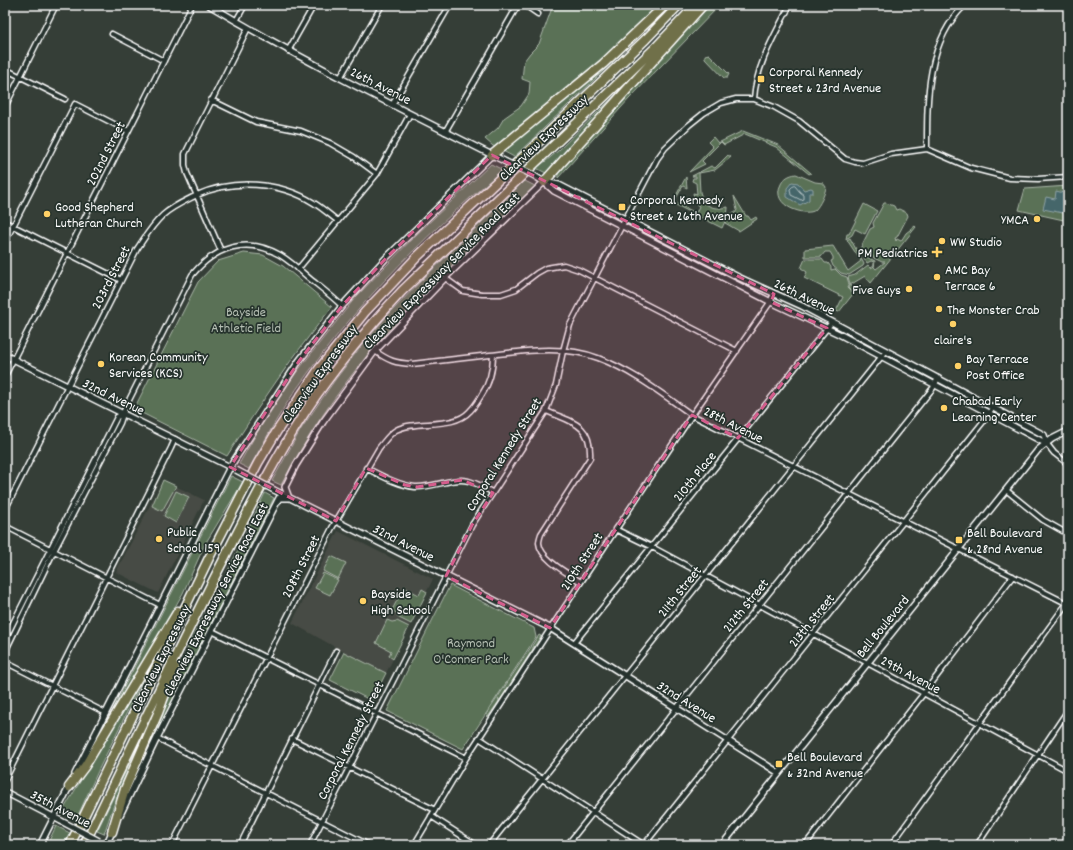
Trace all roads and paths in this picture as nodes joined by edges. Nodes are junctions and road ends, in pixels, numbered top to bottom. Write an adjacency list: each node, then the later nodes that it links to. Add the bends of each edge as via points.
1 (192, 5): 21 (street, 202nd Street)
2 (209, 5): 17 (street, 26th Avenue)
3 (245, 5): 17 (street)
4 (314, 5): 20 (street)
5 (382, 5): 24 (street)
6 (450, 5): 28 (street)
7 (518, 5): 32 (street)
8 (525, 5): 16 (street)
9 (665, 5): 34 (highway, via 603,64)
10 (679, 5): 94 (highway, Clearview Expressway, via 417,257 355,323 319,369 277,431)
11 (696, 5): 103 (highway, Clearview Expressway, via 655,48 407,285 353,347 308,408 277,458)
12 (703, 5): 37 (highway)
13 (790, 5): 26 (street, via 759,69)
14 (965, 5): 33 (street, via 945,32 935,56 928,104)
15 (54, 6): 23 (street)
16 (538, 14)
17 (236, 21): 18 (street, 26th Avenue)
18 (248, 28): 20 (street, 26th Avenue); 27 (street)
19 (112, 34): 21 (street)
20 (288, 50): 24 (street, 26th Avenue)
21 (164, 61): 31 (street, 202nd Street)
22 (5, 69): 23 (street)
23 (20, 77): 25 (street); 29 (street)
24 (340, 78): 28 (street, 26th Avenue)
25 (65, 99)
26 (754, 99): 33 (street, via 799,121 845,159 855,162 863,163 892,154); 39 (street, Corporal Kennedy Street, via 736,99 721,103 689,125 657,159)
27 (211, 100): 35 (street, via 256,122 301,131 330,143); 38 (street, via 184,154 185,165)
28 (392, 105): 30 (street, 26th Avenue)
29 (5, 107)
30 (410, 114): 32 (street, 26th Avenue); 35 (street)
31 (128, 131): 43 (street, via 75,104); 46 (street, 202nd Street)
32 (445, 132): 34 (street, 26th Avenue)
33 (926, 149): 36 (street, via 970,168 1010,178)
34 (492, 155): 37 (street, 26th Avenue, bridge); 53 (street, Clearview Expressway, via 387,257)
35 (377, 174): 40 (street)
36 (1068, 177)
37 (544, 182): 39 (street, 26th Avenue, via 559,185); 42 (street, 26th Avenue, via 554,191); 48 (street, Clearview Expressway Service Road East)
38 (196, 196): 40 (street, via 210,189 225,186 260,184 303,197); 45 (street); 50 (street, 203rd Street, via 174,207 153,225 137,248)
39 (626, 219): 42 (street, Corporal Kennedy Street); 51 (street, 26th Avenue)
40 (338, 221): 47 (street)
41 (5, 222): 43 (street)
42 (623, 225): 49 (street, Corporal Kennedy Street); 52 (street, 26th Avenue)
43 (13, 226): 44 (street); 46 (street)
44 (5, 242)
45 (221, 251): 47 (street, via 247,245 258,246 281,256); 71 (street, via 207,259 192,275)
46 (67, 253): 50 (street); 63 (street, 202nd Street)
47 (298, 269): 53 (street)
48 (446, 278): 49 (street, via 463,291 482,294 501,294 516,289 541,270 564,265); 57 (street, Clearview Expressway Service Road East)
49 (595, 278): 58 (street, Corporal Kennedy Street, via 570,325); 59 (street)
50 (121, 280): 67 (street, 203rd Street)
51 (774, 294): 52 (street, 210th Street); 54 (street, 26th Avenue)
52 (771, 302): 55 (street, 26th Avenue); 59 (street, 210th Street)
53 (342, 306): 79 (street, Clearview Expressway, via 298,361)
54 (832, 322): 55 (street, 210th Place); 56 (street, 26th Avenue)
55 (827, 328): 62 (street, 26th Avenue); 74 (street, 210th Place)
56 (886, 350): 62 (street, 211th Street); 65 (street, 26th Avenue)
57 (375, 351): 61 (street, 28th Avenue, via 395,363 412,364); 84 (street, Clearview Expressway Service Road East, via 323,422 296,465 284,487)
58 (563, 351): 61 (street, 28th Avenue, via 524,351); 69 (street, Corporal Kennedy Street, via 556,385); 72 (street, 28th Avenue, via 576,352 618,366)
59 (736, 351): 72 (street, 210th Street)
60 (5, 355): 63 (street, 32nd Avenue)
61 (493, 355): 80 (street, 208th Street, via 490,381 470,412 454,420 396,430 388,436)
62 (881, 356): 66 (street, 26th Avenue); 78 (street, 211th Street)
63 (14, 359): 64 (street, 202nd Street); 67 (street, 32nd Avenue)
64 (5, 376)
65 (938, 378): 66 (street, 212th Street); 68 (street, 26th Avenue)
66 (935, 384): 70 (street, 26th Avenue); 83 (street, 212th Street)
67 (68, 386): 71 (street, 32nd Avenue); 85 (street, 203rd Street)
68 (993, 406): 70 (street, 213th Street); 76 (street, 26th Avenue, via 1044,434)
69 (546, 411): 82 (street, Corporal Kennedy Street); 99 (street, via 574,422 584,429 591,446 590,458 541,534 539,544 548,559)
70 (990, 412): 76 (street, 26th Avenue); 87 (street, 213th Street)
71 (122, 414): 75 (street, 32nd Avenue); 93 (street, via 120,423)
72 (692, 415): 74 (street, 28th Avenue); 89 (street, 210th Street)
73 (1068, 431): 76 (street, Bell Boulevard)
74 (738, 438): 78 (street, 28th Avenue); 91 (street, 210th Place)
75 (175, 439): 79 (street, 32nd Avenue); 98 (street)
76 (1047, 444): 77 (street, 26th Avenue, via 1054,454); 81 (street, Bell Boulevard, via 1038,450)
77 (1068, 464)
78 (793, 466): 83 (street, 28th Avenue); 96 (street, 211th Street)
79 (230, 467): 84 (street, 32nd Avenue, bridge); 101 (street, Clearview Expressway)
80 (366, 468): 82 (street, via 405,485 417,487 462,480); 86 (street, 208th Street)
81 (1006, 490): 90 (street, via 1043,520); 92 (street, Bell Boulevard)
82 (493, 493): 95 (street, Corporal Kennedy Street, via 472,525)
83 (848, 494): 87 (street, 28th Avenue); 102 (street, 212th Street)
84 (289, 498): 86 (street, 32nd Avenue); 105 (street, Clearview Expressway Service Road East, via 279,498)
85 (5, 510)
86 (336, 521): 95 (street, 32nd Avenue); 111 (street, 208th Street)
87 (903, 521): 92 (street, 28th Avenue); 106 (street, 213th Street)
88 (5, 526): 93 (street)
89 (615, 529): 91 (street, 29th Avenue); 99 (street, 210th Street)
90 (1068, 534)
91 (652, 547): 96 (street, 29th Avenue); 108 (street, 210th Place)
92 (959, 549): 97 (street, 28th Avenue); 113 (street, Bell Boulevard)
93 (52, 550): 98 (street); 107 (street); 110 (street)
94 (209, 558): 135 (highway, via 85,766); 147 (highway, Clearview Expressway)
95 (446, 576): 104 (street, 32nd Avenue); 121 (street, Corporal Kennedy Street)
96 (705, 576): 102 (street, 29th Avenue); 114 (street, 211th Street)
97 (1013, 576): 100 (street, 28th Avenue); 117 (street)
98 (106, 578): 101 (street); 115 (street)
99 (581, 582): 104 (street, 210th Street)
100 (1068, 603): 122 (street)
101 (160, 605): 120 (street, Clearview Expressway)
102 (759, 605): 106 (street, 29th Avenue); 118 (street, 212th Street)
103 (199, 608): 143 (highway, via 158,713 125,788); 148 (highway, Clearview Expressway)
104 (550, 628): 108 (street, 32nd Avenue); 124 (street, 210th Street)
105 (212, 631): 111 (street); 123 (street, Clearview Expressway Service Road East)
106 (814, 634): 113 (street, 29th Avenue); 126 (street, 213th Street)
107 (5, 639)
108 (574, 644): 114 (street, 32nd Avenue)
109 (336, 651): 116 (street)
110 (5, 652)
111 (266, 658): 116 (street); 129 (street, 208th Street)
112 (5, 662): 115 (street)
113 (867, 663): 117 (street, 29th Avenue); 132 (street, Bell Boulevard)
114 (625, 676): 118 (street, 32nd Avenue); 133 (street, 211th Street)
115 (52, 685): 120 (street); 134 (street)
116 (320, 685): 121 (street); 125 (street)
117 (924, 693): 122 (street, 29th Avenue); 160 (street)
118 (676, 708): 126 (street, 32nd Avenue); 139 (street, 212th Street)
119 (1068, 710): 127 (street)
120 (106, 713): 135 (street, Clearview Expressway)
121 (376, 713): 128 (street); 130 (street, Corporal Kennedy Street)
122 (980, 724): 127 (street, 29th Avenue); 145 (street)
123 (158, 738): 129 (street); 143 (street, Clearview Expressway Service Road East)
124 (479, 738): 128 (street, 210th Street); 133 (street)
125 (292, 739): 130 (street); 137 (street)
126 (728, 741): 132 (street, 32nd Avenue); 158 (street, 213th Street)
127 (1038, 755): 131 (street, 29th Avenue); 161 (street)
128 (466, 758): 138 (street, 210th Street)
129 (212, 766): 137 (street); 150 (street, 208th Street)
130 (349, 767): 138 (street); 142 (street, Corporal Kennedy Street)
131 (1068, 771)
132 (779, 773): 159 (street, Bell Boulevard)
133 (542, 779): 139 (street); 156 (street, 211th Street)
134 (5, 780)
135 (69, 787): 141 (street, Clearview Expressway)
136 (5, 792): 141 (street, 35th Avenue)
137 (266, 793): 142 (street); 151 (street)
138 (434, 810): 140 (street, 210th Street)
139 (593, 812): 157 (street, 212th Street); 158 (street)
140 (431, 816): 154 (street, 210th Street); 155 (street)
141 (54, 818): 146 (street, Clearview Expressway); 149 (street, 35th Avenue, bridge)
142 (322, 821): 152 (street, Corporal Kennedy Street); 153 (street)
143 (112, 832): 149 (street, Clearview Expressway Service Road East)
144 (1068, 838): 162 (street)
145 (894, 841)
146 (40, 845)
147 (70, 845)
148 (84, 845)
149 (106, 845)
150 (172, 845)
151 (240, 845)
152 (310, 845)
153 (369, 845)
154 (414, 845)
155 (476, 845)
156 (489, 845)
157 (567, 845)
158 (644, 845)
159 (722, 845)
160 (804, 845)
161 (977, 845)
162 (1064, 845)

